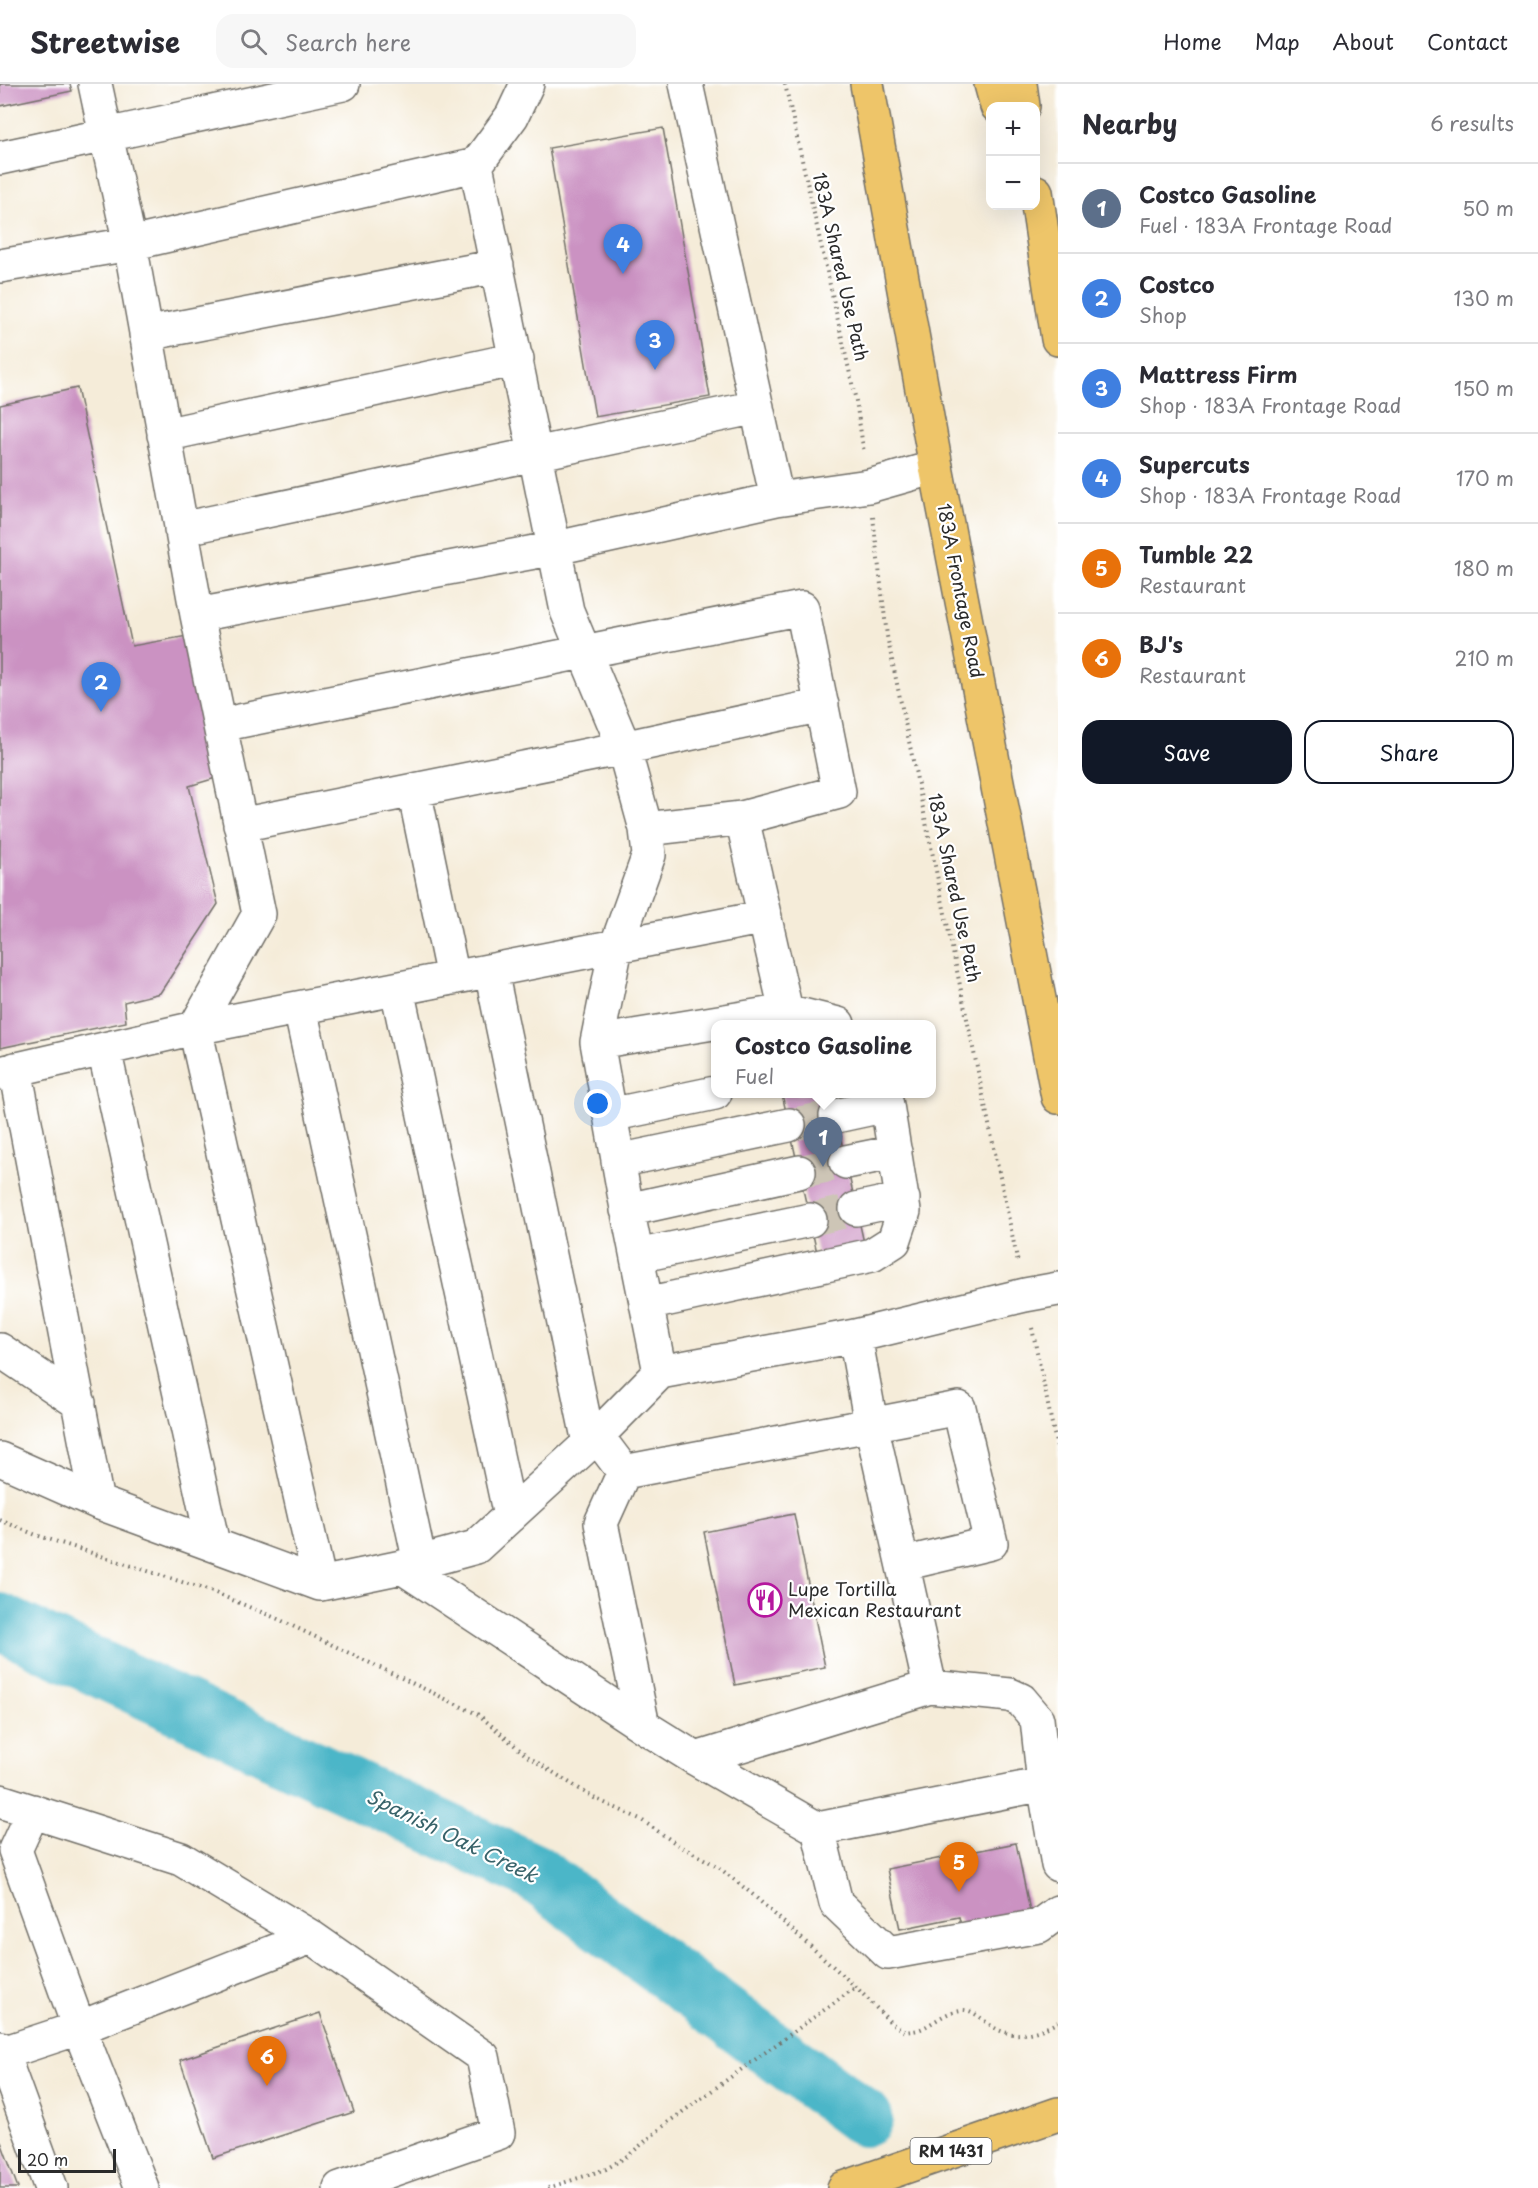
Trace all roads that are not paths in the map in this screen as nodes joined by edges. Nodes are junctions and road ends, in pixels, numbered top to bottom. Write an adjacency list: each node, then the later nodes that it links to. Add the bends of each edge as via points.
1 (95, 84): 10 (lane)
2 (343, 84): 10 (lane)
3 (527, 84): 12 (lane, via 512,116)
4 (686, 84): 21 (lane)
5 (867, 84): 24 (main road, 183A Frontage Road)
6 (991, 84): 8 (main road)
7 (1020, 84): 9 (main road)
8 (996, 102)
9 (1022, 102)
10 (106, 135): 11 (lane); 15 (lane)
11 (0, 158)
12 (476, 165): 15 (lane); 17 (lane)
13 (1025, 210): 18 (main road)
14 (1038, 210): 18 (main road)
15 (130, 244): 16 (lane); 19 (lane)
16 (0, 266)
17 (497, 266): 19 (lane); 20 (lane)
18 (1055, 326)
19 (146, 334): 22 (lane)
20 (517, 359): 22 (lane); 23 (lane)
21 (757, 407): 23 (lane); 25 (lane)
22 (164, 435): 26 (lane)
23 (536, 453): 26 (lane); 27 (lane)
24 (936, 466): 25 (lane, via 869,486); 52 (main road, 183A Frontage Road)
25 (777, 499): 27 (lane)
26 (181, 529): 28 (lane)
27 (556, 548): 28 (lane); 29 (lane, via 567,611)
28 (197, 615): 31 (lane)
29 (584, 652): 30 (lane, via 802,608); 31 (lane); 32 (lane)
30 (822, 705): 32 (lane); 34 (lane, via 839,792)
31 (220, 725): 35 (lane)
32 (623, 748): 33 (lane); 36 (lane)
33 (414, 790): 35 (lane); 40 (lane)
34 (742, 818): 36 (lane); 37 (lane)
35 (240, 825): 47 (lane, via 259,914)
36 (646, 829): 38 (lane, via 649,855)
37 (765, 917): 38 (lane); 43 (lane)
38 (616, 947): 39 (lane); 48 (lane)
39 (491, 971): 40 (lane); 73 (lane)
40 (453, 978): 41 (lane)
41 (397, 989): 42 (lane); 77 (lane)
42 (300, 1008): 47 (lane); 80 (lane)
43 (786, 1011): 44 (lane); 45 (lane)
44 (731, 1020)
45 (822, 1020)
46 (711, 1023): 48 (lane)
47 (195, 1028): 49 (lane); 81 (lane)
48 (597, 1042): 54 (lane)
49 (104, 1049): 50 (lane); 78 (lane)
50 (8, 1071): 71 (lane)
51 (711, 1094): 54 (lane)
52 (1058, 1097)
53 (886, 1099): 55 (lane); 57 (lane)
54 (610, 1115): 58 (lane)
55 (836, 1116)
56 (789, 1125): 58 (lane)
57 (895, 1152): 59 (lane); 61 (lane)
58 (618, 1161): 63 (lane)
59 (846, 1162)
60 (800, 1172): 63 (lane)
61 (903, 1199): 62 (lane); 67 (lane, via 904,1211 894,1241 872,1255)
62 (856, 1209)
63 (627, 1210): 65 (lane)
64 (810, 1220): 65 (lane)
65 (637, 1257): 67 (lane)
66 (1058, 1289): 68 (lane)
67 (646, 1304): 70 (lane)
68 (855, 1336): 70 (lane); 72 (lane)
69 (0, 1350): 71 (lane)
70 (660, 1372): 73 (lane)
71 (79, 1403): 76 (lane)
72 (872, 1424): 75 (lane); 79 (lane); 79 (lane, via 960,1408 992,1543)
73 (593, 1439): 75 (lane); 77 (lane)
74 (0, 1460): 76 (lane)
75 (624, 1472): 83 (lane, via 601,1523)
76 (97, 1502): 78 (lane)
77 (510, 1516): 80 (lane, via 476,1547)
78 (213, 1544): 81 (lane)
79 (903, 1564): 82 (lane)
80 (411, 1565): 81 (lane); 83 (lane)
81 (320, 1584)
82 (930, 1687): 84 (lane); 85 (lane, via 1010,1695 1021,1700 1037,1719)
83 (643, 1726): 84 (lane)
84 (696, 1759): 88 (lane)
85 (1044, 1784): 88 (lane); 89 (lane)
86 (0, 1801): 87 (lane)
87 (33, 1811): 91 (lane, via 181,1859); 92 (lane, via 15,1850)
88 (818, 1829): 90 (lane, via 836,1904 888,1953 1039,1926)
89 (1058, 1865)
90 (1058, 1912)
91 (311, 1937): 92 (lane); 97 (lane, via 483,2057 498,2133)
92 (79, 2028): 93 (lane); 96 (lane)
93 (1, 2051): 95 (lane)
94 (1058, 2114): 98 (main road, RM 1431)
95 (51, 2188)
96 (142, 2188)
97 (340, 2188)
98 (844, 2188)

